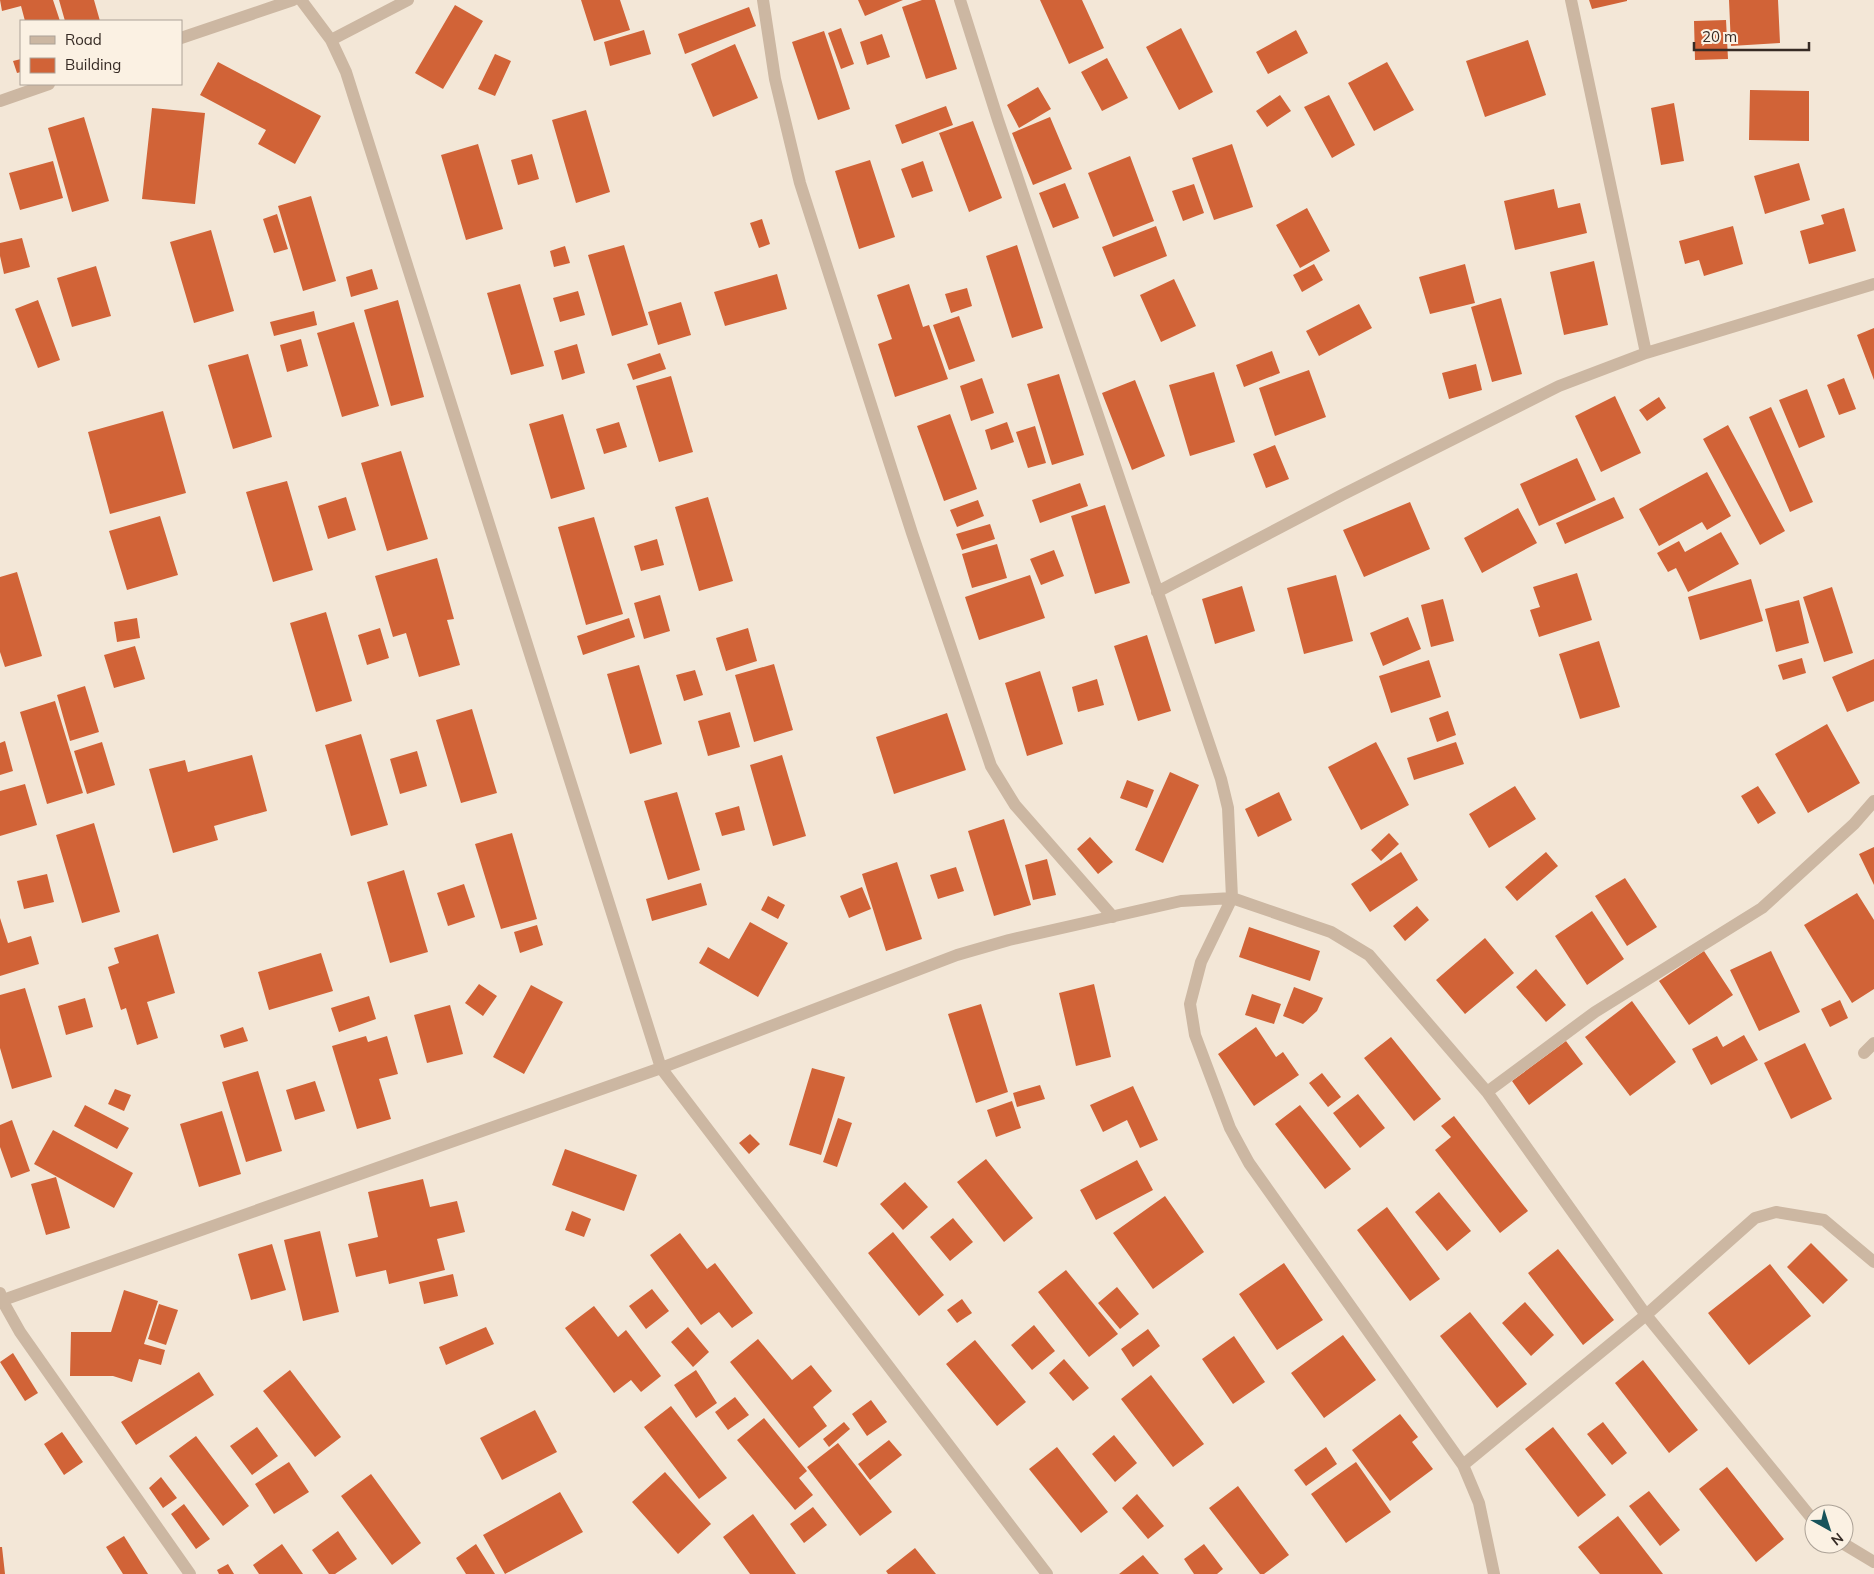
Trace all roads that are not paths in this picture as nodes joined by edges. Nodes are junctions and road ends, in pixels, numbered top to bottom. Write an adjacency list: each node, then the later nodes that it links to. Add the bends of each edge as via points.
1 (293, 0): 7 (street)
2 (301, 0): 8 (street)
3 (408, 0): 8 (street)
4 (763, 0): 16 (street, via 775,79 800,183 909,524 991,766 1015,805)
5 (960, 0): 13 (street)
6 (1572, 0): 12 (street)
7 (182, 38)
8 (331, 40): 19 (street, via 346,72)
9 (46, 85): 10 (street)
10 (0, 101)
11 (1874, 284): 12 (street)
12 (1646, 353): 13 (street, via 1551,390)
13 (1157, 592): 15 (street, via 1221,779 1228,808)
14 (1874, 801): 20 (street, via 1854,824 1762,908 1595,1012)
15 (1232, 898): 16 (street, via 1181,901); 20 (street, via 1331,932 1369,955); 24 (street, via 1201,962 1190,1004 1195,1035 1230,1128 1250,1163)
16 (1113, 917): 19 (street, via 957,955)
17 (1874, 1043): 18 (street)
18 (1864, 1053)
19 (661, 1068): 22 (street); 29 (street)
20 (1487, 1092): 23 (street)
21 (1874, 1262): 23 (street, via 1824,1220 1776,1212 1755,1218)
22 (1, 1298): 28 (street, via 20,1332)
23 (1646, 1315): 24 (street); 25 (street)
24 (1463, 1465): 30 (street, via 1479,1502)
25 (1804, 1509)
26 (1854, 1550): 27 (street)
27 (1874, 1562)
28 (190, 1574)
29 (1047, 1574)
30 (1494, 1574)

